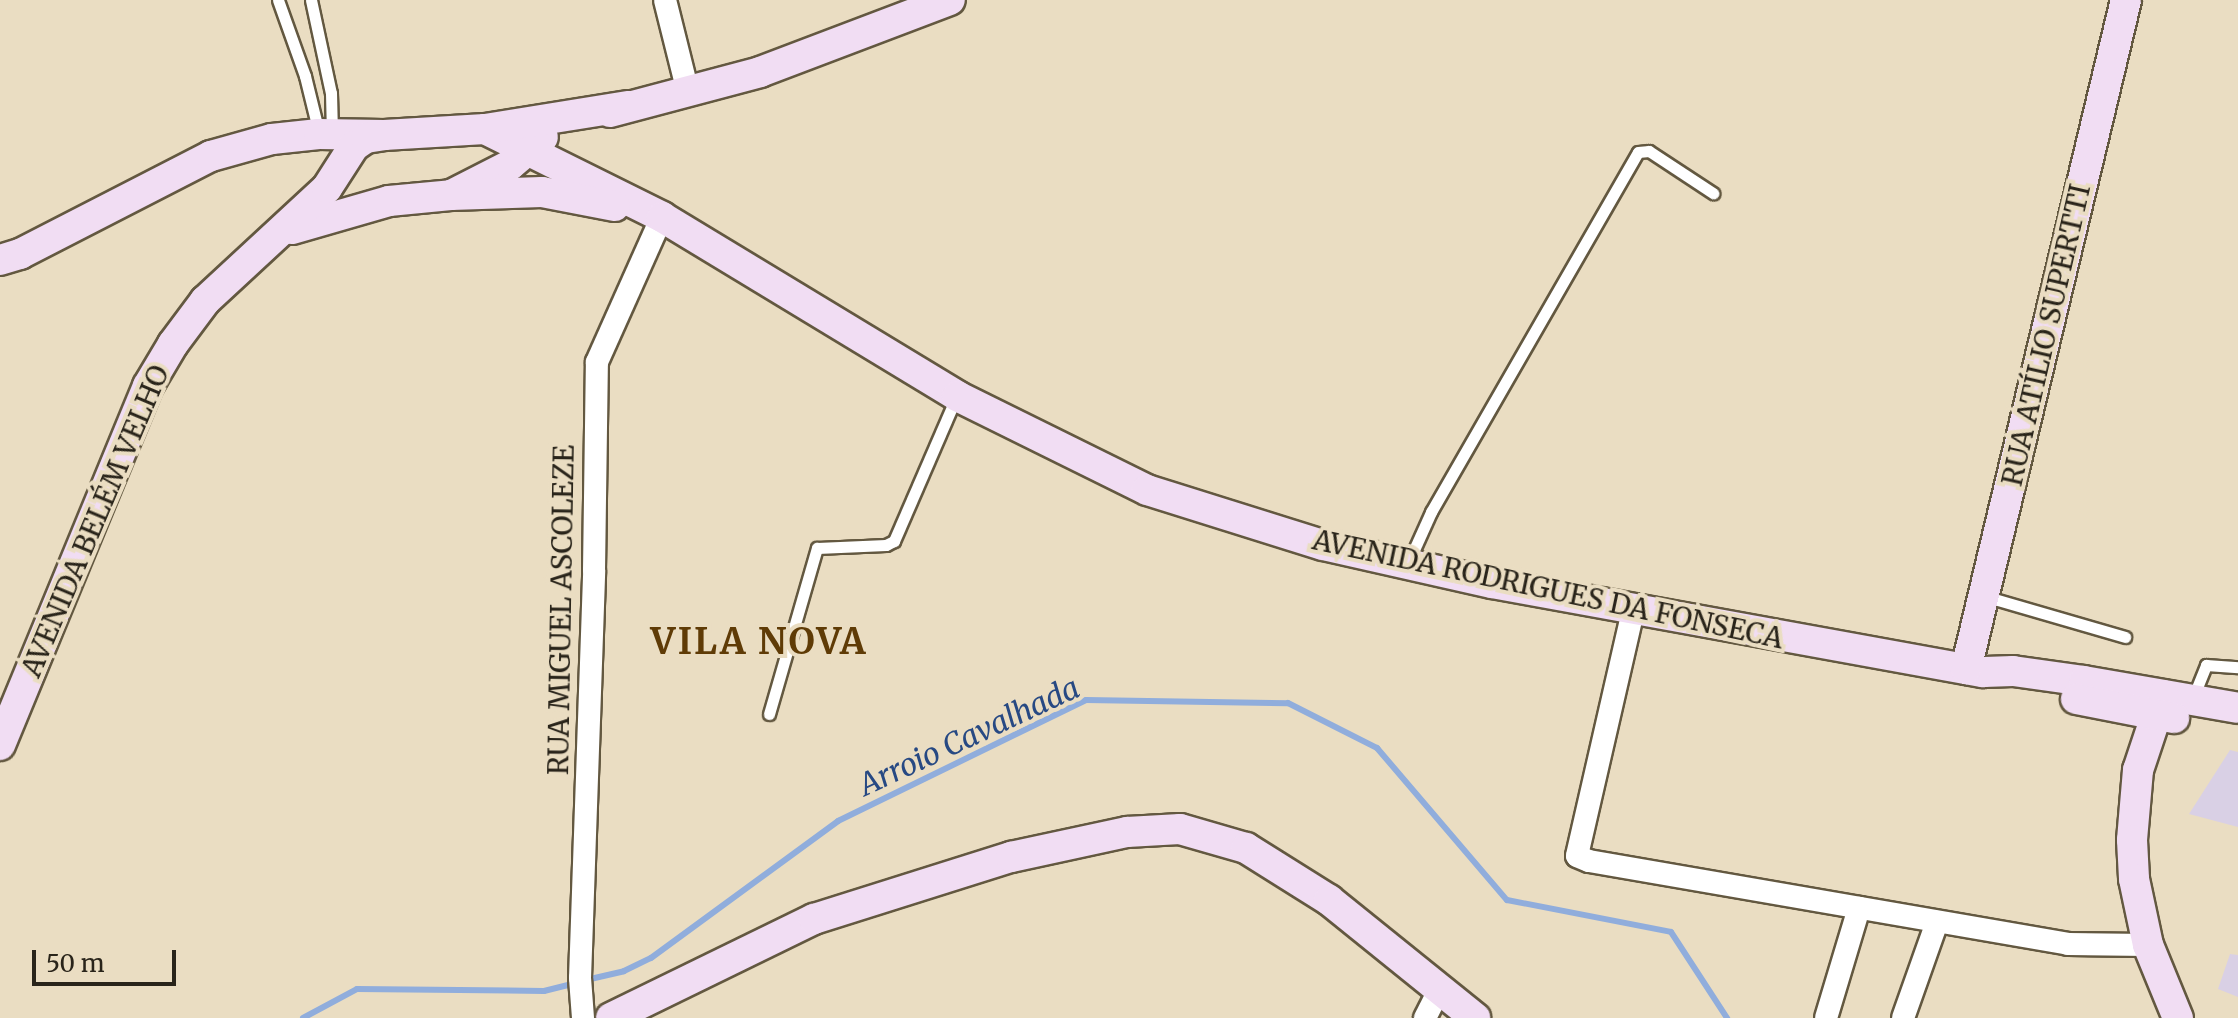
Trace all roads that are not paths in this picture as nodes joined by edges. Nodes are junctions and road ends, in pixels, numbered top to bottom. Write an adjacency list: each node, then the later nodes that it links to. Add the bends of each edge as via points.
1 (278, 0): 9 (lane, via 305,76)
2 (311, 0): 9 (lane, via 331,93)
3 (665, 0): 6 (street)
4 (2126, 0): 21 (main road, RUA ATÍLIO SUPERTTI)
5 (933, 3): 6 (main road, via 760,72)
6 (688, 92): 7 (main road)
7 (629, 106): 8 (main road); 11 (main road, via 563,127)
8 (485, 129): 10 (main road); 11 (main road, AVENIDA RODRIGUES DA FONSECA)
9 (318, 134): 10 (main road); 12 (main road); 18 (main road, via 211,156)
10 (384, 135): 12 (main road, AVENIDA BELÉM VELHO, via 354,146)
11 (527, 149): 14 (main road, via 495,174); 16 (main road, AVENIDA RODRIGUES DA FONSECA)
12 (339, 171): 15 (main road, via 364,193); 17 (main road, AVENIDA BELÉM VELHO, via 314,202)
13 (1713, 193): 20 (lane, via 1649,151 1638,152 1431,512)
14 (451, 195): 15 (main road, AVENIDA RODRIGUES DA FONSECA); 16 (main road, AVENIDA RODRIGUES DA FONSECA, via 542,192)
15 (389, 201): 17 (main road, AVENIDA BELÉM VELHO, via 306,223)
16 (662, 217): 19 (main road, AVENIDA RODRIGUES DA FONSECA); 37 (street, RUA MIGUEL ASCOLEZE, via 597,362)
17 (272, 238): 31 (main road, AVENIDA BELÉM VELHO, via 205,301 148,386)
18 (0, 260)
19 (957, 396): 20 (main road, AVENIDA RODRIGUES DA FONSECA, via 1147,490 1323,545); 29 (lane, via 894,541 817,548)
20 (1407, 565): 22 (main road, AVENIDA RODRIGUES DA FONSECA)
21 (1984, 596): 23 (lane); 25 (main road, RUA ATÍLIO SUPERTTI)
22 (1633, 611): 25 (main road, AVENIDA RODRIGUES DA FONSECA); 33 (street, via 1577,856)
23 (2125, 637)
24 (2238, 667): 27 (lane, via 2206,665)
25 (1974, 671): 26 (main road, via 2009,685); 27 (main road, via 2013,671)
26 (2092, 703): 27 (main road); 32 (main road, via 2124,733)
27 (2155, 703): 28 (main road); 30 (main road); 32 (main road)
28 (2238, 708)
29 (769, 714)
30 (2238, 725)
31 (0, 745)
32 (2138, 770): 35 (main road, via 2132,810 2134,879)
33 (1859, 908): 34 (street); 41 (street)
34 (1937, 922): 35 (street, via 2080,945); 42 (street)
35 (2148, 945): 43 (main road)
36 (1439, 990): 38 (main road, via 1329,900 1246,848 1180,829 1127,832 1011,857 814,919); 39 (street); 40 (main road)
37 (583, 1018)
38 (611, 1018)
39 (1425, 1018)
40 (1475, 1018)
41 (1826, 1018)
42 (1903, 1018)
43 (2178, 1018)

